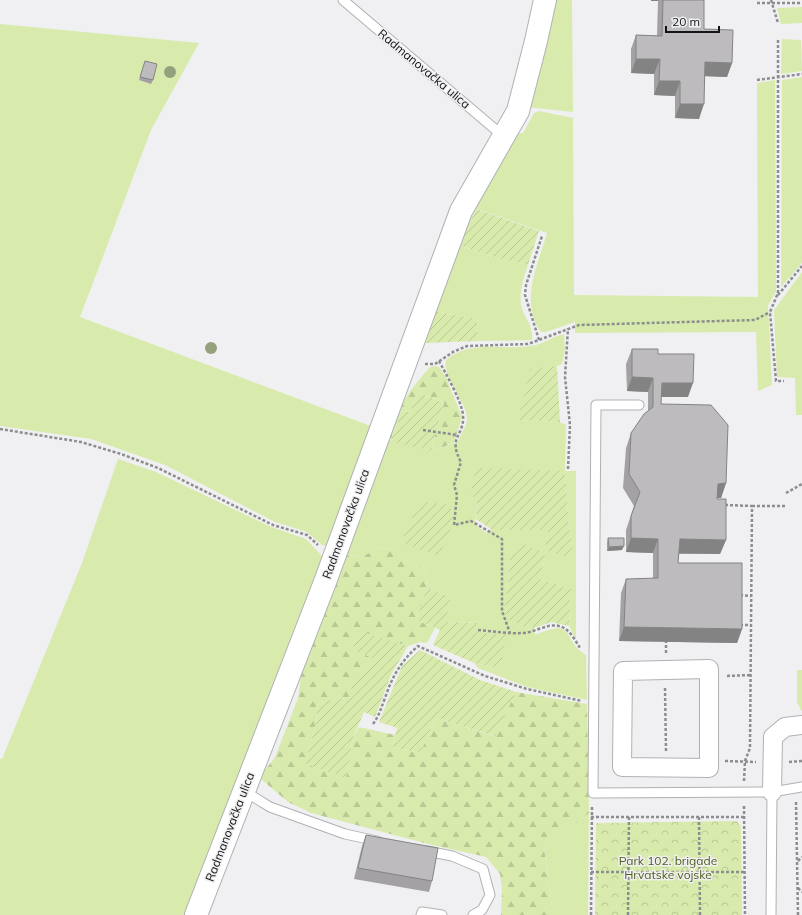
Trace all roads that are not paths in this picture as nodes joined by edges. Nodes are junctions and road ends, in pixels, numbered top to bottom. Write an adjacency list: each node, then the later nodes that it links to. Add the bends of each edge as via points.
1 (343, 0): 3 (lane, Radmanovačka ulica)
2 (545, 0): 3 (street, Radmanovačka ulica, via 522,99)
3 (504, 137): 8 (street, Radmanovačka ulica, via 461,212 334,558)
4 (639, 405): 9 (lane, via 596,405 593,793)
5 (665, 670): 5 (street, via 709,669 710,768 622,767 623,671)
6 (802, 725): 9 (street, via 785,727 774,737)
7 (799, 787): 9 (lane)
8 (244, 791): 10 (lane, via 270,807 345,834); 12 (street, Radmanovačka ulica)
9 (772, 792): 16 (lane)
10 (383, 842)
11 (414, 848): 15 (lane, via 452,856 483,869 490,895 482,910)
12 (196, 915)
13 (420, 915): 14 (lane, via 422,912)
14 (442, 915)
15 (473, 915)
16 (771, 915)

